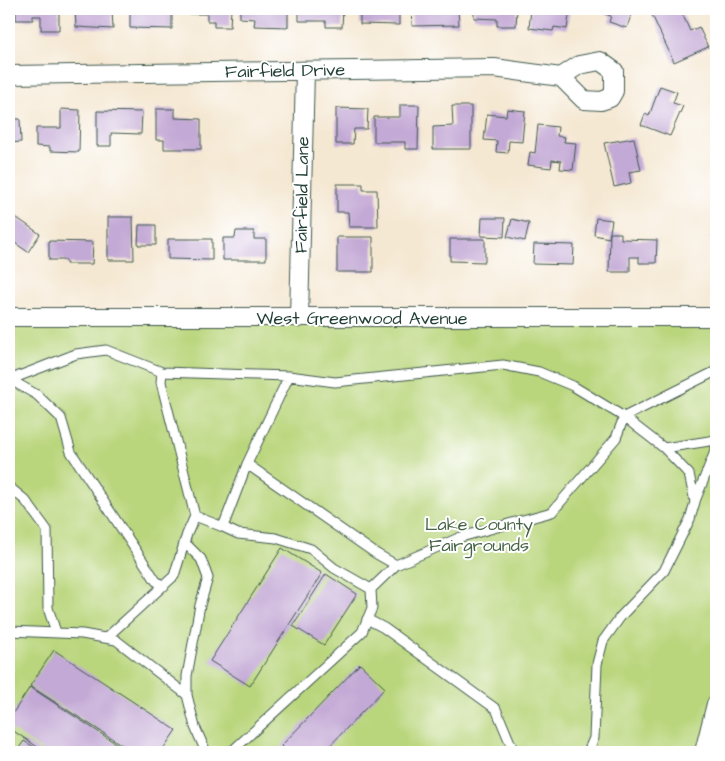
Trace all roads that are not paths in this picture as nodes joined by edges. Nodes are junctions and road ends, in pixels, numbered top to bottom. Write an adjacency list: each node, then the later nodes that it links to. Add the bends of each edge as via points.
1 (305, 71): 2 (street, Fairfield Drive); 3 (street, Fairfield Drive, via 494,68); 6 (street, Fairfield Lane)
2 (9, 75)
3 (562, 77)
4 (9, 317): 6 (street, West Greenwood Avenue)
5 (716, 317): 6 (street, West Greenwood Avenue)
6 (299, 318)
7 (716, 371): 11 (lane)
8 (162, 372): 9 (lane); 10 (lane, via 106,350 76,354); 18 (lane, via 161,382)
9 (289, 376): 11 (lane, via 335,382 503,365 539,372 573,386); 15 (lane)
10 (9, 381): 22 (lane, via 37,395 61,418 71,452 156,581)
11 (624, 417): 13 (lane); 21 (lane, via 616,438 552,512 461,537)
12 (716, 440): 13 (lane)
13 (664, 448): 17 (lane, via 689,474)
14 (716, 449): 17 (lane)
15 (247, 464): 19 (lane); 21 (lane)
16 (9, 487): 26 (lane, via 25,500 47,530 48,608)
17 (695, 502): 33 (lane, via 664,571 621,616 603,641 597,664 594,738)
18 (195, 516): 19 (lane); 20 (lane)
19 (224, 527): 23 (lane, via 238,534 276,538 312,549 334,568)
20 (184, 542): 22 (lane, via 174,576); 28 (lane, via 201,559 208,578 187,676)
21 (396, 565): 23 (lane)
22 (164, 586): 27 (lane)
23 (371, 589): 24 (lane, via 372,608)
24 (367, 619): 31 (lane, via 362,632); 32 (lane, via 496,710)
25 (9, 631): 26 (lane)
26 (56, 632): 27 (lane)
27 (106, 638): 28 (lane, via 116,640)
28 (187, 695): 30 (lane, via 195,727)
29 (716, 704): 34 (street)
30 (206, 752)
31 (232, 752)
32 (514, 752)
33 (588, 752)
34 (704, 752)

